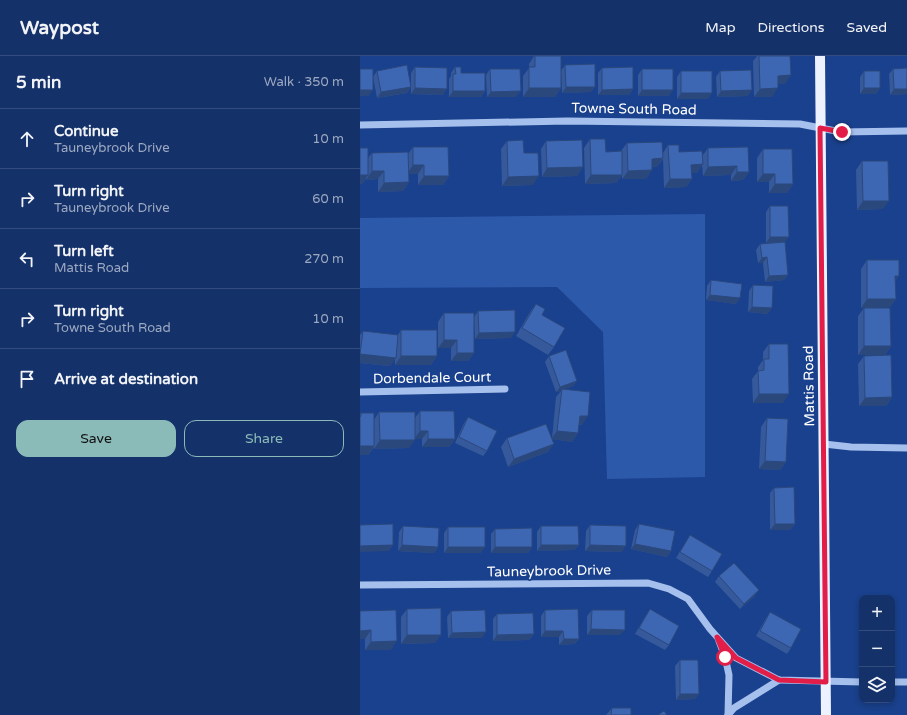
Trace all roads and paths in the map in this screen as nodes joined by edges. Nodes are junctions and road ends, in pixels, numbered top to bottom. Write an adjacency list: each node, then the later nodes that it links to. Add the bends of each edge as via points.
1 (820, 56): 3 (main road, Mattis Road)
2 (360, 125): 3 (street, Towne South Road, via 574,122 800,124)
3 (820, 128): 4 (street, Towne South Road, via 842,132); 7 (main road, Mattis Road)
4 (907, 131)
5 (505, 389): 6 (street, Dorbendale Court)
6 (360, 392)
7 (824, 444): 8 (street); 12 (main road, Mattis Road)
8 (907, 448)
9 (360, 585): 10 (street, Tauneybrook Drive, via 648,583 688,598)
10 (717, 637): 11 (street, Tauneybrook Drive, via 736,658); 16 (street, Tauneybrook Drive, via 729,675)
11 (779, 680): 12 (street, Tauneybrook Drive); 16 (street, via 734,708)
12 (826, 682): 13 (street, Tauneybrook Drive); 17 (main road, Mattis Road)
13 (859, 682)
14 (895, 682): 15 (street)
15 (907, 682)
16 (728, 715)
17 (826, 715)

